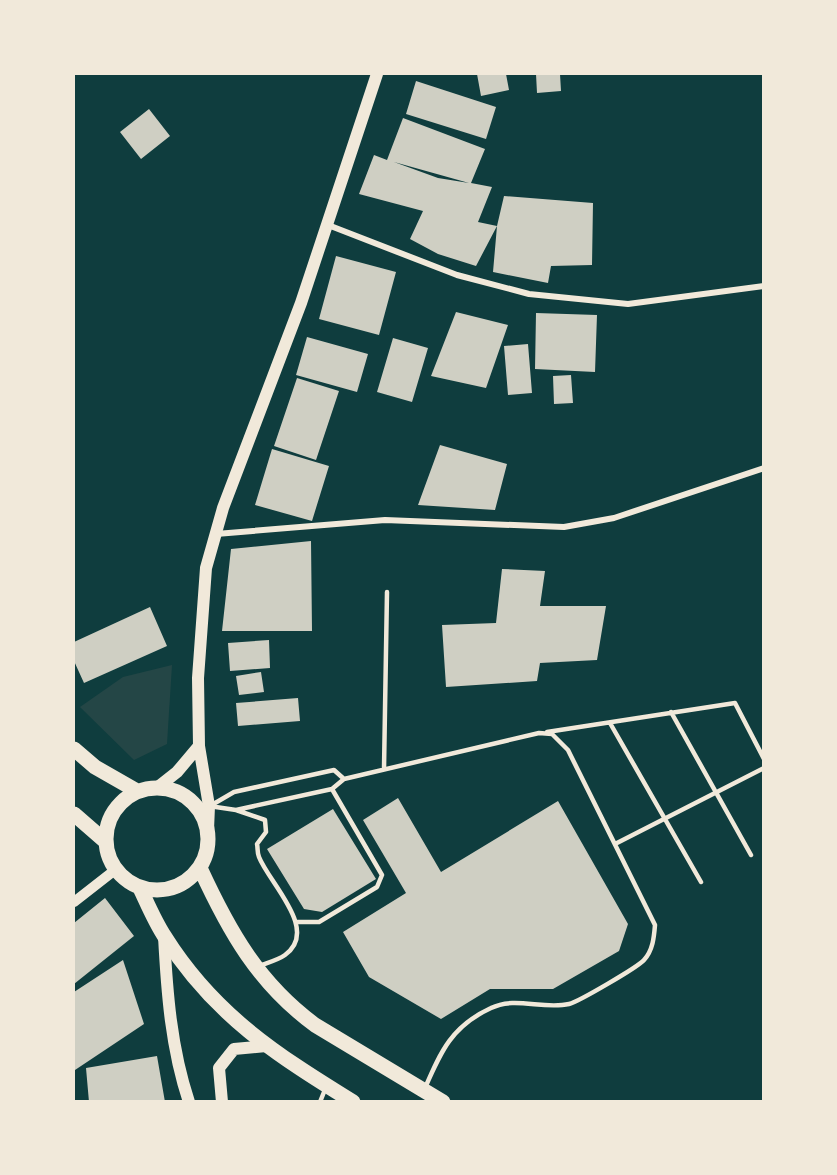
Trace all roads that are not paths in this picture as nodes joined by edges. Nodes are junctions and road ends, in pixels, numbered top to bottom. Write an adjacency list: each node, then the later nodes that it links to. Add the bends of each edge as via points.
1 (377, 74): 2 (main road)
2 (327, 224): 3 (street, via 457,275 529,294 628,304); 5 (main road)
3 (764, 286)
4 (764, 468): 5 (street, via 614,518 564,527 385,520)
5 (216, 534): 10 (main road, via 206,568 198,678)
6 (387, 592): 14 (lane)
7 (671, 712): 8 (lane); 12 (lane, via 735,703); 19 (lane)
8 (610, 723): 9 (lane); 23 (lane)
9 (539, 733): 14 (lane); 26 (lane, via 552,734 568,750)
10 (199, 746): 16 (main road); 20 (main road)
11 (74, 749): 18 (main road, via 95,767)
12 (764, 759)
13 (764, 768): 19 (lane)
14 (384, 769): 15 (lane)
15 (344, 779): 17 (lane); 20 (lane, via 334,770 234,792)
16 (158, 788): 18 (main road); 24 (main road, via 176,791 191,800)
17 (332, 789): 21 (lane); 33 (lane, via 382,875 381,882 319,922)
18 (137, 792): 25 (main road, via 120,804 109,821)
19 (716, 792): 23 (lane); 27 (lane)
20 (209, 807): 21 (lane); 24 (main road)
21 (236, 810): 33 (lane, via 265,820 266,832 257,844 258,857)
22 (74, 814): 25 (main road)
23 (664, 818): 26 (lane); 30 (lane)
24 (208, 830): 28 (main road, via 209,843)
25 (105, 841): 29 (main road)
26 (615, 844): 38 (lane, via 655,925 654,942 644,961 569,1004 506,1003 492,1007 457,1031 442,1050)
27 (751, 855)
28 (200, 868): 31 (main road, via 173,888); 35 (main road, via 223,917)
29 (115, 870): 31 (main road); 32 (street)
30 (700, 882)
31 (140, 888): 34 (main road)
32 (74, 902)
33 (296, 922): 35 (lane, via 296,941 285,955)
34 (164, 936): 36 (main road, via 211,998); 39 (main road, via 168,1006)
35 (255, 968): 38 (main road, via 305,1018)
36 (266, 1046): 37 (main road); 40 (main road, via 234,1049 219,1068)
37 (327, 1085): 41 (lane); 42 (main road)
38 (424, 1090): 43 (main road)
39 (189, 1101)
40 (222, 1101)
41 (320, 1101)
42 (353, 1101)
43 (443, 1101)

